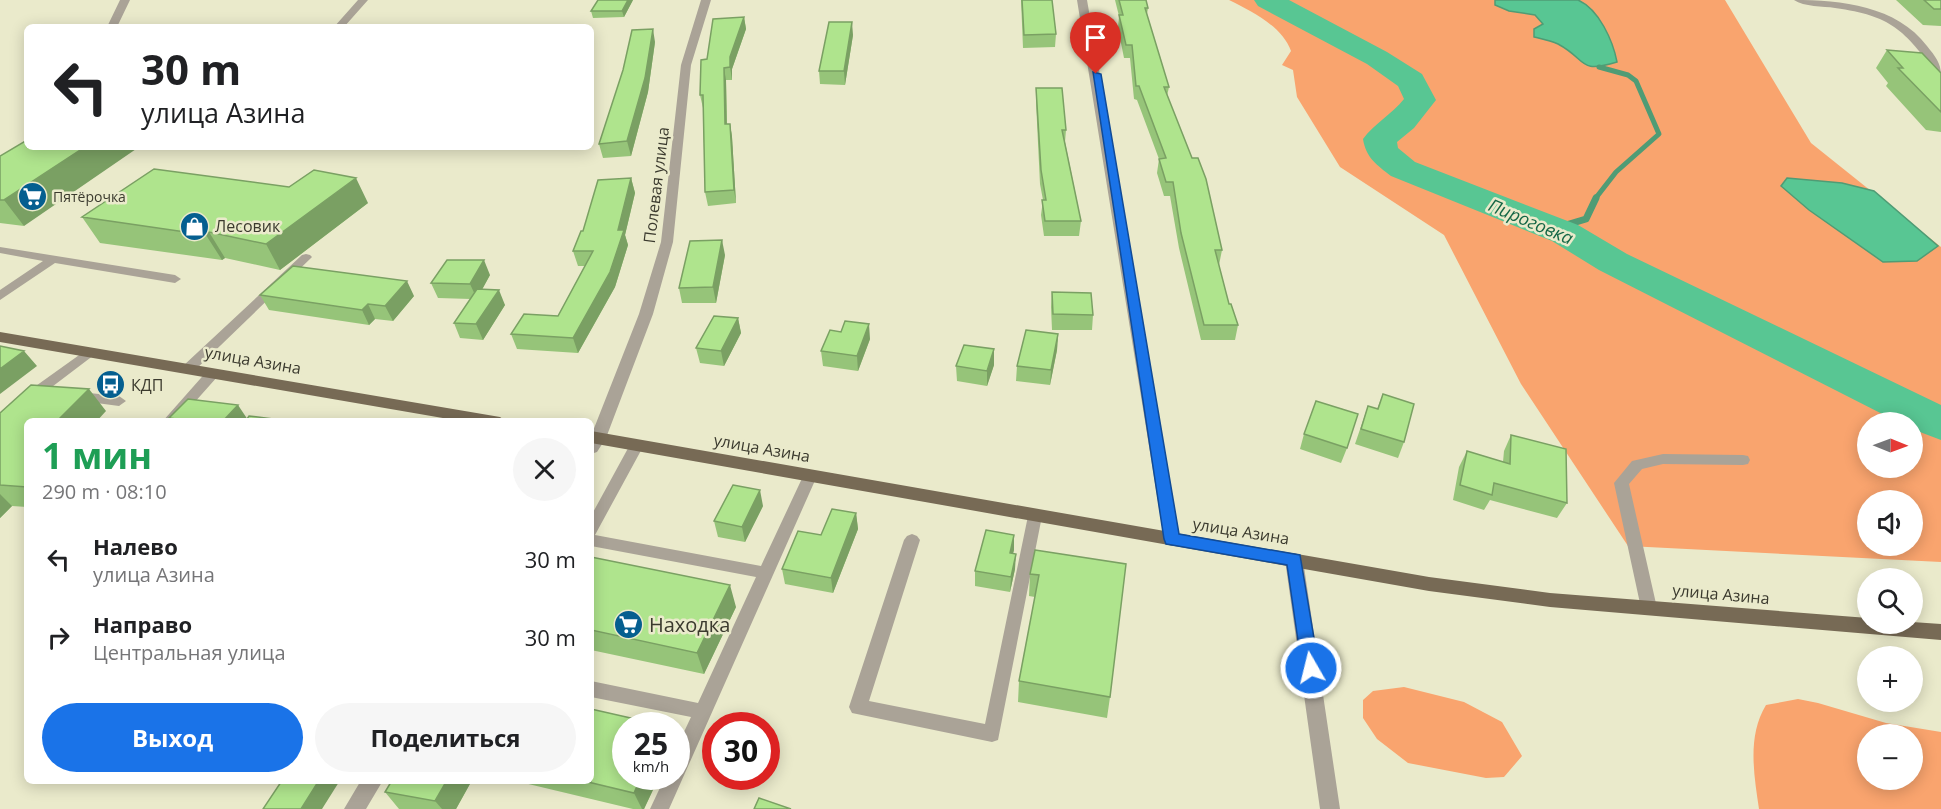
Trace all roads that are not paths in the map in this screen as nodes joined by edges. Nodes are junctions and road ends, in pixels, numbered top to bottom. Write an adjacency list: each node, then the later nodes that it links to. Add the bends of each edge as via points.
1 (125, 0): 6 (street)
2 (363, 0): 7 (street)
3 (706, 0): 23 (street, Полевая улица, via 686,65 667,242 646,314)
4 (1082, 0): 30 (street)
5 (1799, 0): 8 (street, via 1860,10 1894,22 1911,33)
6 (113, 24)
7 (342, 24)
8 (1941, 72)
9 (0, 249): 11 (lane)
10 (306, 257): 16 (lane)
11 (53, 259): 12 (lane); 13 (lane)
12 (175, 279)
13 (0, 296)
14 (0, 337): 15 (main road, улица Азина)
15 (89, 352): 16 (main road, улица Азина); 18 (lane)
16 (188, 369): 17 (main road, улица Азина)
17 (213, 373): 21 (lane); 22 (main road, улица Азина)
18 (36, 392): 19 (lane); 20 (lane)
19 (119, 402)
20 (18, 406)
21 (173, 418)
22 (477, 418)
23 (594, 439)
24 (594, 441): 25 (main road, улица Азина)
25 (637, 445): 27 (main road, улица Азина); 29 (lane)
26 (1743, 460): 35 (lane, via 1663,459 1637,465 1621,483)
27 (810, 476): 28 (main road, улица Азина); 34 (lane)
28 (1035, 516): 30 (main road, улица Азина); 31 (lane, via 992,734 858,707)
29 (594, 524)
30 (1172, 539): 33 (main road, улица Азина)
31 (912, 540)
32 (594, 541): 34 (lane)
33 (1294, 560): 35 (main road, улица Азина, via 1429,584); 44 (street)
34 (766, 573): 38 (lane)
35 (1649, 608): 36 (main road, улица Азина)
36 (1941, 632)
37 (594, 690): 38 (lane)
38 (703, 711): 39 (lane)
39 (690, 740)
40 (371, 784): 42 (street)
41 (668, 790): 43 (lane)
42 (354, 809)
43 (659, 809)
44 (1330, 809)

